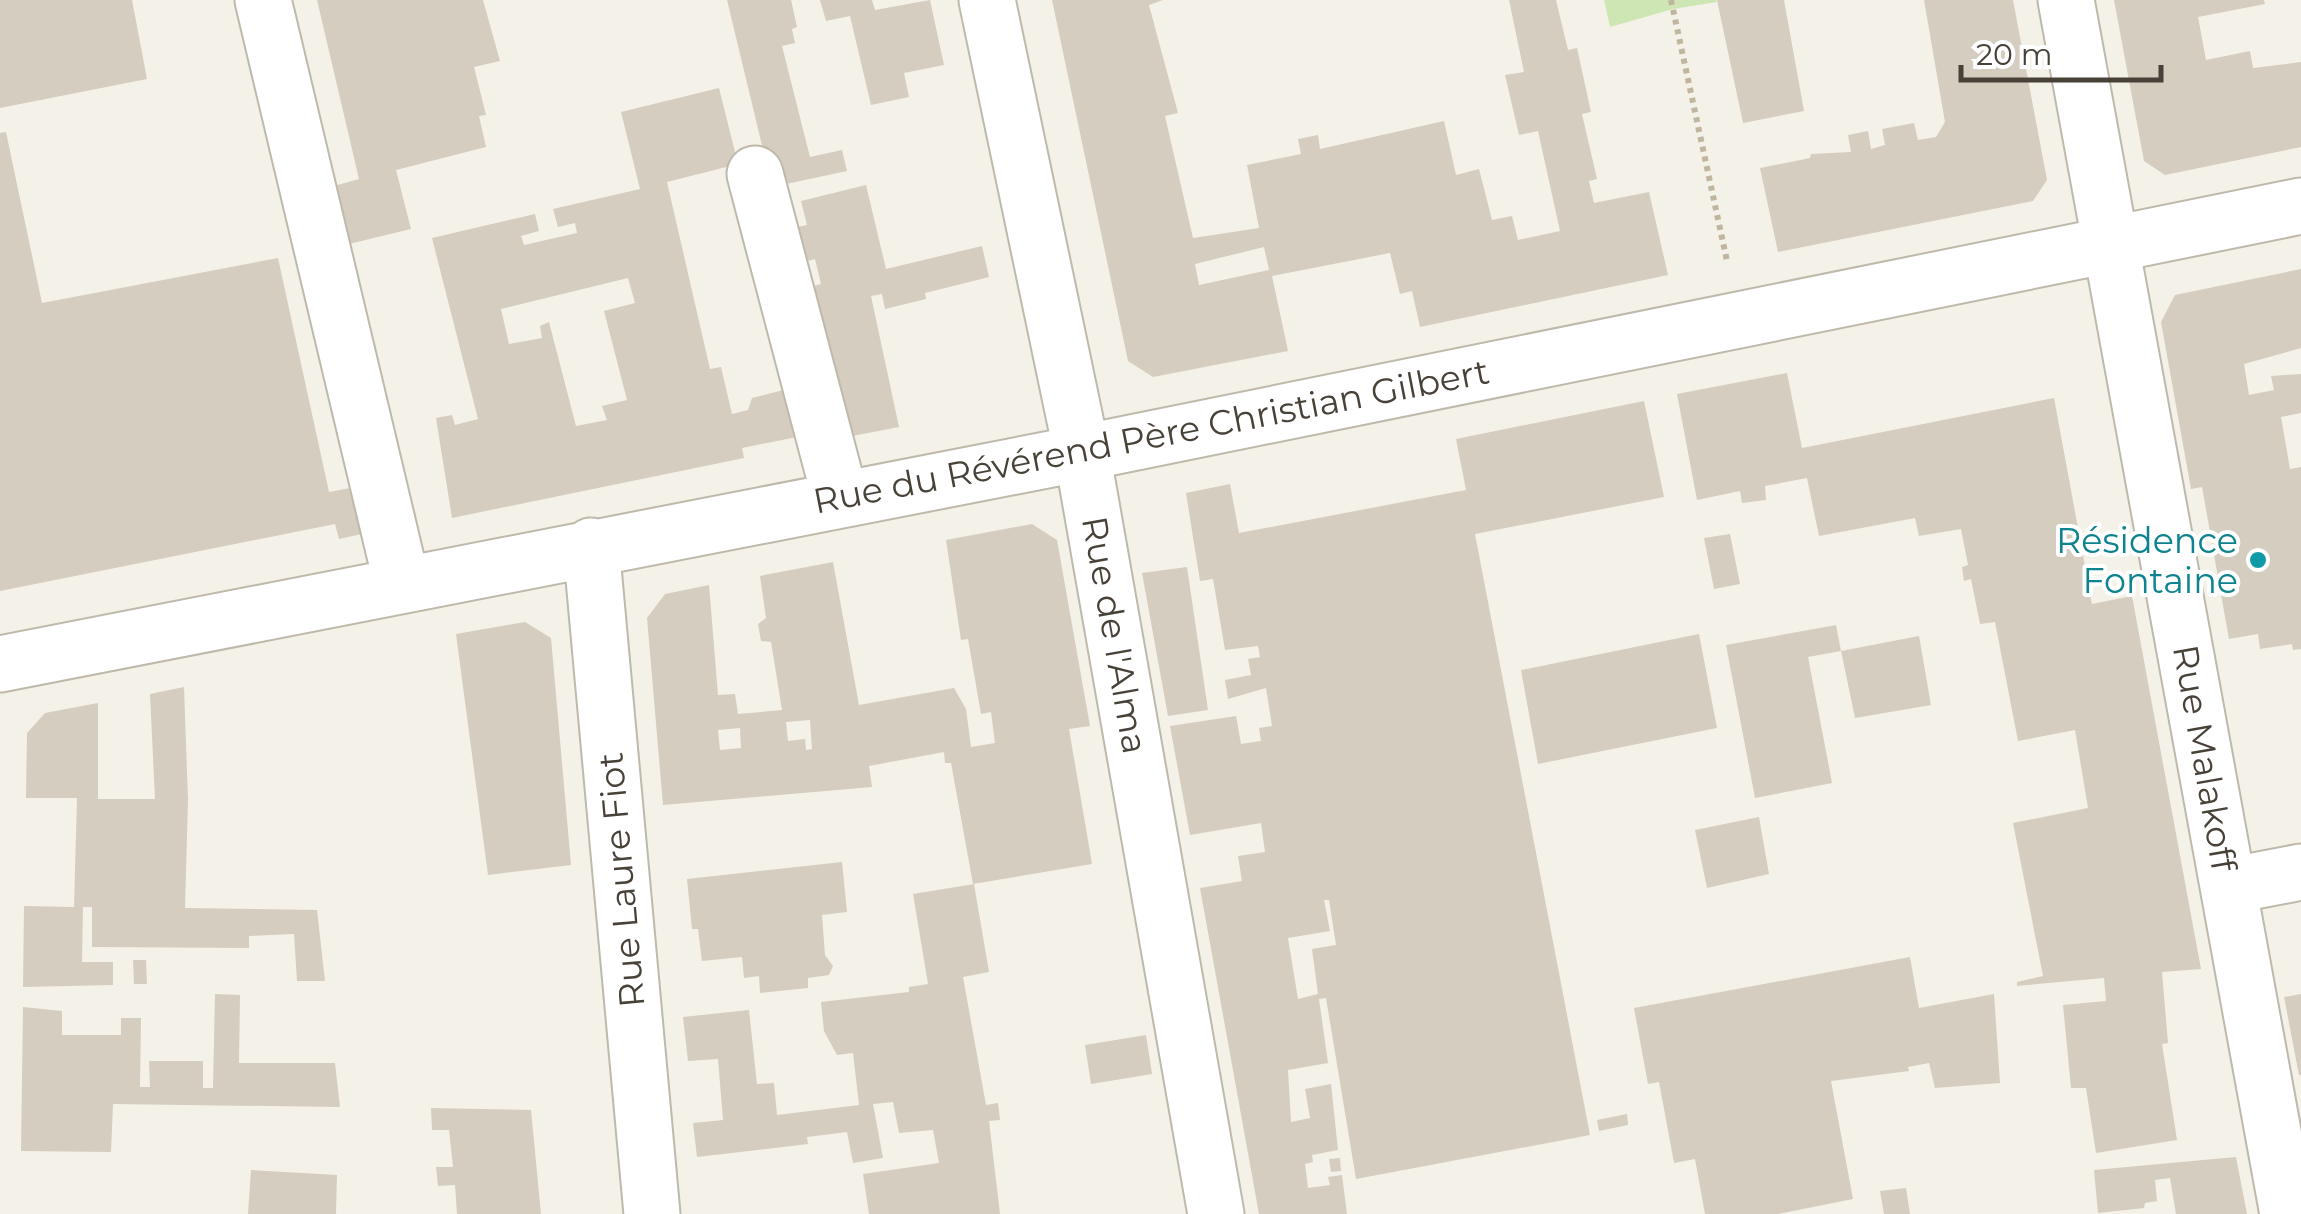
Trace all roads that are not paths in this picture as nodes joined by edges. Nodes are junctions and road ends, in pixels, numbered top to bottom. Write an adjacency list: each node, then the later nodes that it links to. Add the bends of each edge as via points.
1 (263, 0): 10 (street)
2 (987, 0): 7 (street, Rue de l'Alma)
3 (2066, 0): 6 (street, Rue Malakoff)
4 (755, 174): 8 (street)
5 (2301, 206): 6 (street, Rue du Révérend Père Christian Gilbert)
6 (2112, 243): 7 (street, Rue du Révérend Père Christian Gilbert); 13 (street, Rue Malakoff)
7 (1082, 453): 8 (street, Rue du Révérend Père Christian Gilbert); 15 (street, Rue de l'Alma)
8 (840, 497): 9 (street, Rue du Révérend Père Christian Gilbert)
9 (591, 546): 10 (street, Rue du Révérend Père Christian Gilbert); 14 (street, Rue Laure Fiot)
10 (402, 584): 11 (street, Rue du Révérend Père Christian Gilbert)
11 (0, 664)
12 (2301, 872): 13 (street)
13 (2228, 886): 16 (street, Rue Malakoff)
14 (652, 1214)
15 (1216, 1214)
16 (2288, 1214)

